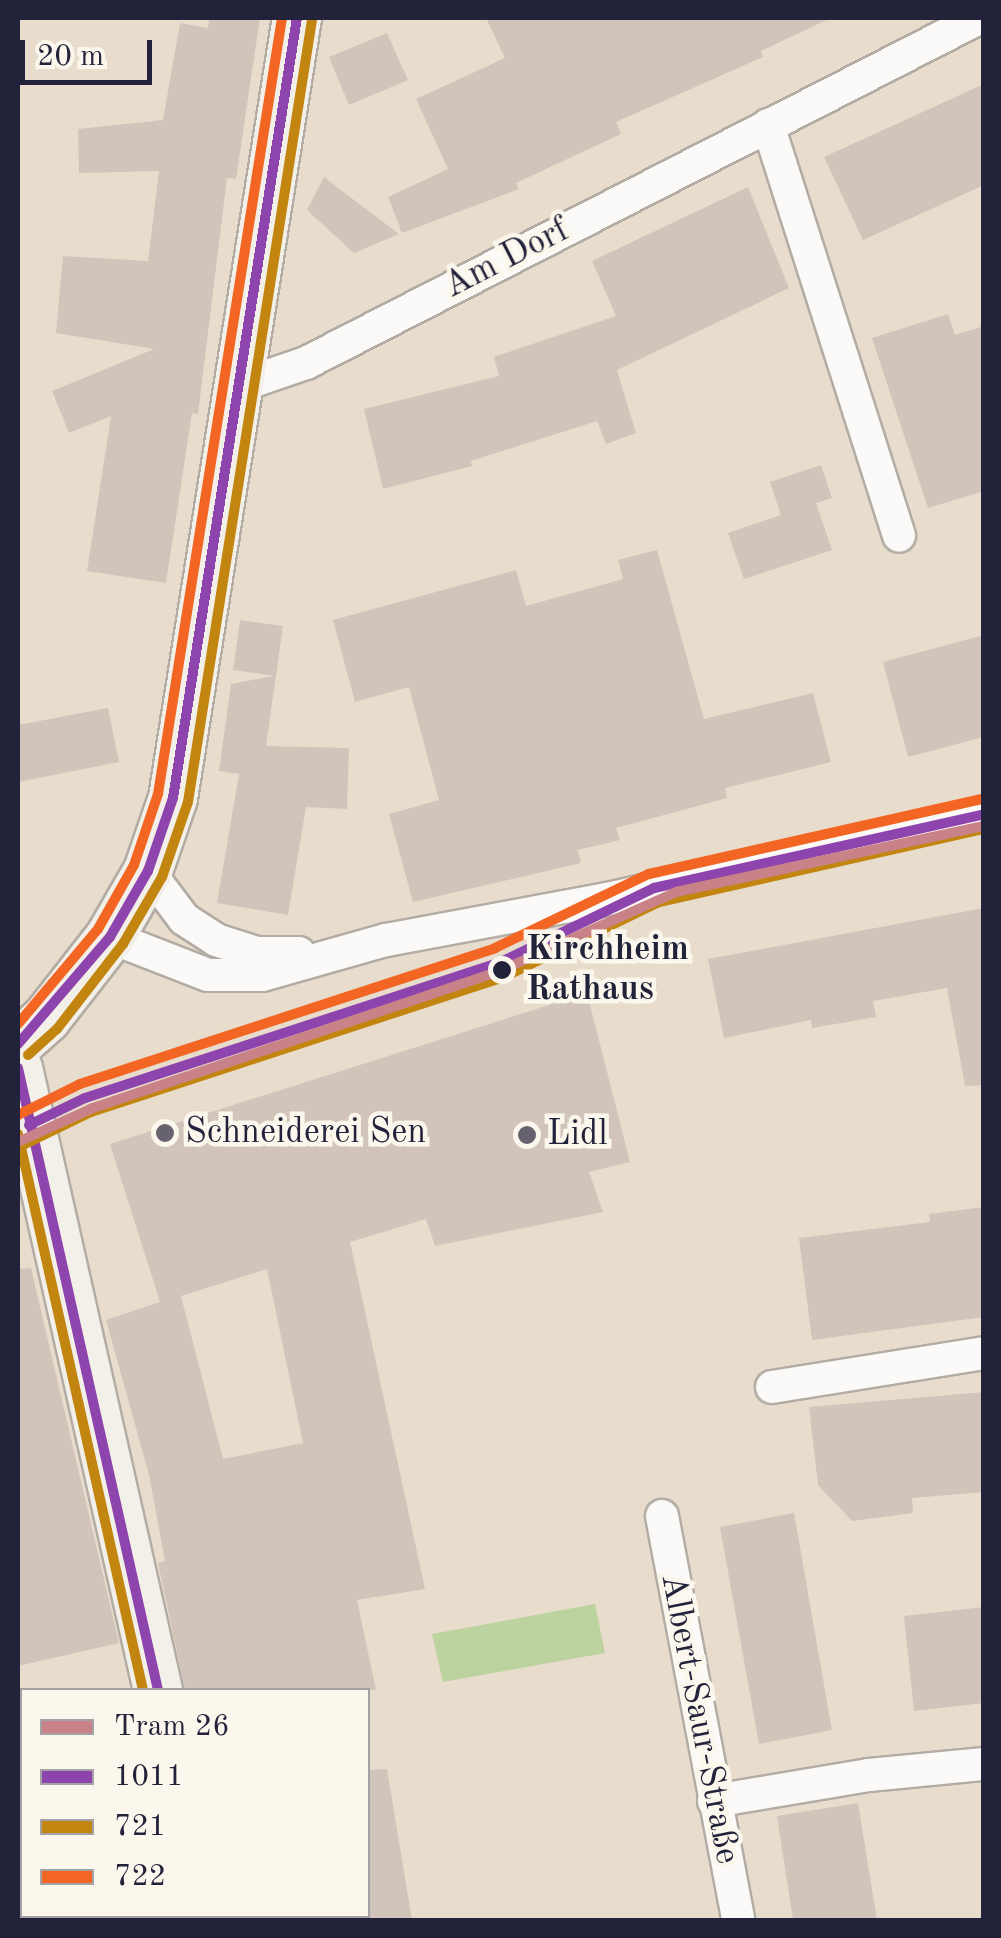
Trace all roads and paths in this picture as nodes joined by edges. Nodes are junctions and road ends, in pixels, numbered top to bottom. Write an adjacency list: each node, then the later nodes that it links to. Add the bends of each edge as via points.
1 (297, 18): 4 (street)
2 (979, 18): 3 (street, Am Dorf)
3 (768, 125): 4 (street, Am Dorf, via 306,362); 5 (street)
4 (242, 385): 7 (street, via 191,711 173,798)
5 (900, 536)
6 (984, 814): 9 (street)
7 (148, 871): 8 (street); 9 (street, via 184,918 216,940 258,953)
8 (110, 937): 9 (street, via 158,960 240,978); 10 (street)
9 (333, 952)
10 (18, 1044)
11 (18, 1068): 15 (street)
12 (984, 1353): 13 (street)
13 (772, 1387)
14 (662, 1516): 17 (street, Albert-Saur-Straße)
15 (158, 1688)
16 (984, 1764): 17 (street, via 870,1774)
17 (714, 1801): 18 (street, Albert-Saur-Straße)
18 (738, 1920)

